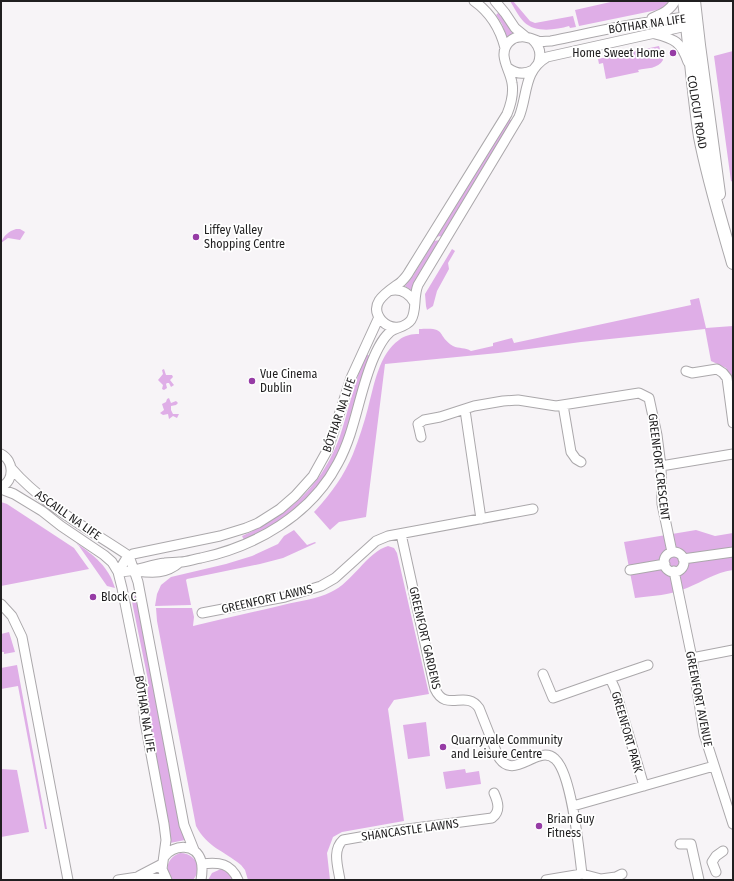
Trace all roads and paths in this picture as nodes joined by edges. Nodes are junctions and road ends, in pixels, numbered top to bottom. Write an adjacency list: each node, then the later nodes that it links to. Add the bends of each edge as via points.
1 (474, 1): 10 (street, via 494,21)
2 (495, 1): 9 (street, via 515,28)
3 (675, 1): 7 (street, via 664,13)
4 (684, 1): 6 (main road, COLDCUT ROAD)
5 (694, 1): 6 (main road, COLDCUT ROAD)
6 (689, 20): 7 (street, BÓTHAR NA LIFE); 8 (street, BÓTHAR NA LIFE); 13 (main road, COLDCUT ROAD); 14 (main road, COLDCUT ROAD, via 717,176)
7 (643, 22): 9 (street, BÓTHAR NA LIFE, via 551,41)
8 (654, 33): 11 (street, BÓTHAR NA LIFE, via 547,57); 13 (street, via 674,39 679,44)
9 (528, 38): 10 (street, BÓTHAR NA LIFE, via 511,40); 11 (street, BÓTHAR NA LIFE, via 535,42 541,53)
10 (505, 48): 12 (street, BÓTHAR NA LIFE, via 504,58)
11 (536, 67): 12 (street, BÓTHAR NA LIFE, via 524,74); 17 (street, BÓTHAR NA LIFE, via 526,87 519,117 418,285)
12 (508, 68): 16 (street, BÓTHAR NA LIFE, via 513,92 507,114 409,272)
13 (691, 70): 14 (main road, COLDCUT ROAD, via 700,136)
14 (721, 220): 15 (main road, COLDCUT ROAD)
15 (733, 263)
16 (389, 291): 17 (street, via 403,291); 18 (street, BÓTHAR NA LIFE, via 378,302)
17 (414, 302): 19 (street, BÓTHAR NA LIFE, via 413,316)
18 (379, 317): 19 (street, via 388,326); 36 (street, BÓTHAR NA LIFE, via 351,378 328,449 313,476 290,501 270,516 229,534)
19 (401, 327): 40 (street, BÓTHAR NA LIFE, via 392,331 376,352 338,464 314,496 290,519 256,540 214,555 147,566)
20 (686, 371): 23 (street, via 692,373 717,369 723,373 727,378)
21 (563, 405): 22 (street, GREENFORT CRESCENT, via 518,400 474,406); 27 (street, via 571,452); 28 (street, GREENFORT CRESCENT, via 639,393 649,398)
22 (465, 410): 24 (street, GREENFORT CRESCENT, via 424,420 418,424); 32 (street)
23 (733, 423)
24 (421, 437)
25 (1, 454): 29 (street, ASCAILL NA LIFE, via 9,460)
26 (733, 454): 28 (street)
27 (580, 462)
28 (661, 466): 34 (street, GREENFORT CRESCENT, via 662,504)
29 (11, 468): 30 (street, via 10,478); 36 (street, ASCAILL NA LIFE, via 43,498)
30 (1, 488): 42 (street, ASCAILL NA LIFE, via 24,500 32,511 42,518 49,518 104,556 112,562)
31 (533, 509): 32 (street, GREENFORT LAWNS)
32 (481, 519): 33 (street, GREENFORT LAWNS)
33 (401, 534): 44 (street, GREENFORT LAWNS, via 376,541 335,578 321,586 285,597); 53 (street, GREENFORT GARDENS, via 438,695 447,701 469,700 476,704 498,756 506,765 514,766 546,755 556,759 562,768)
34 (672, 552): 37 (street, via 680,554); 38 (street, via 667,555)
35 (733, 552): 37 (street)
36 (129, 556): 40 (street, BÓTHAR NA LIFE); 42 (street)
37 (683, 559): 41 (street, via 682,568)
38 (665, 564): 39 (street); 41 (street, via 668,569)
39 (630, 570)
40 (135, 571): 42 (street, BÓTHAR NA LIFE); 56 (street, BÓTHAR NA LIFE, via 184,825)
41 (674, 571): 46 (street, GREENFORT AVENUE)
42 (118, 572): 58 (street, BÓTHAR NA LIFE, via 141,683 145,722 164,824 166,840)
43 (1, 604): 67 (street, via 12,616 22,637)
44 (202, 613)
45 (733, 650): 46 (street)
46 (692, 658): 50 (street, GREENFORT AVENUE, via 704,734)
47 (648, 665): 49 (street, GREENFORT PARK)
48 (543, 674): 49 (street, GREENFORT PARK, via 552,698)
49 (610, 678): 51 (street, GREENFORT PARK)
50 (714, 766): 51 (street); 54 (street, GREENFORT AVENUE)
51 (644, 786): 53 (street)
52 (494, 793): 71 (street, SHANCASTLE LAWNS, via 498,812 492,818 343,840 336,852)
53 (573, 806): 63 (street)
54 (733, 824)
55 (680, 844): 60 (street, via 691,844)
56 (194, 850): 58 (street, via 184,846 172,849); 61 (street, BÓTHAR NA LIFE, via 201,859)
57 (723, 851): 59 (street)
58 (163, 861): 65 (street); 66 (street, BÓTHAR NA LIFE, via 163,874)
59 (712, 862): 60 (street); 62 (street)
60 (695, 863): 73 (street)
61 (202, 872): 69 (street); 70 (street, via 215,863 233,871)
62 (716, 872)
63 (582, 874): 64 (street, via 601,879); 72 (street)
64 (622, 874)
65 (138, 877): 66 (street); 68 (street)
66 (167, 879)
67 (68, 880)
68 (118, 880)
69 (197, 880)
70 (238, 880)
71 (340, 880)
72 (546, 880)
73 (699, 880)

